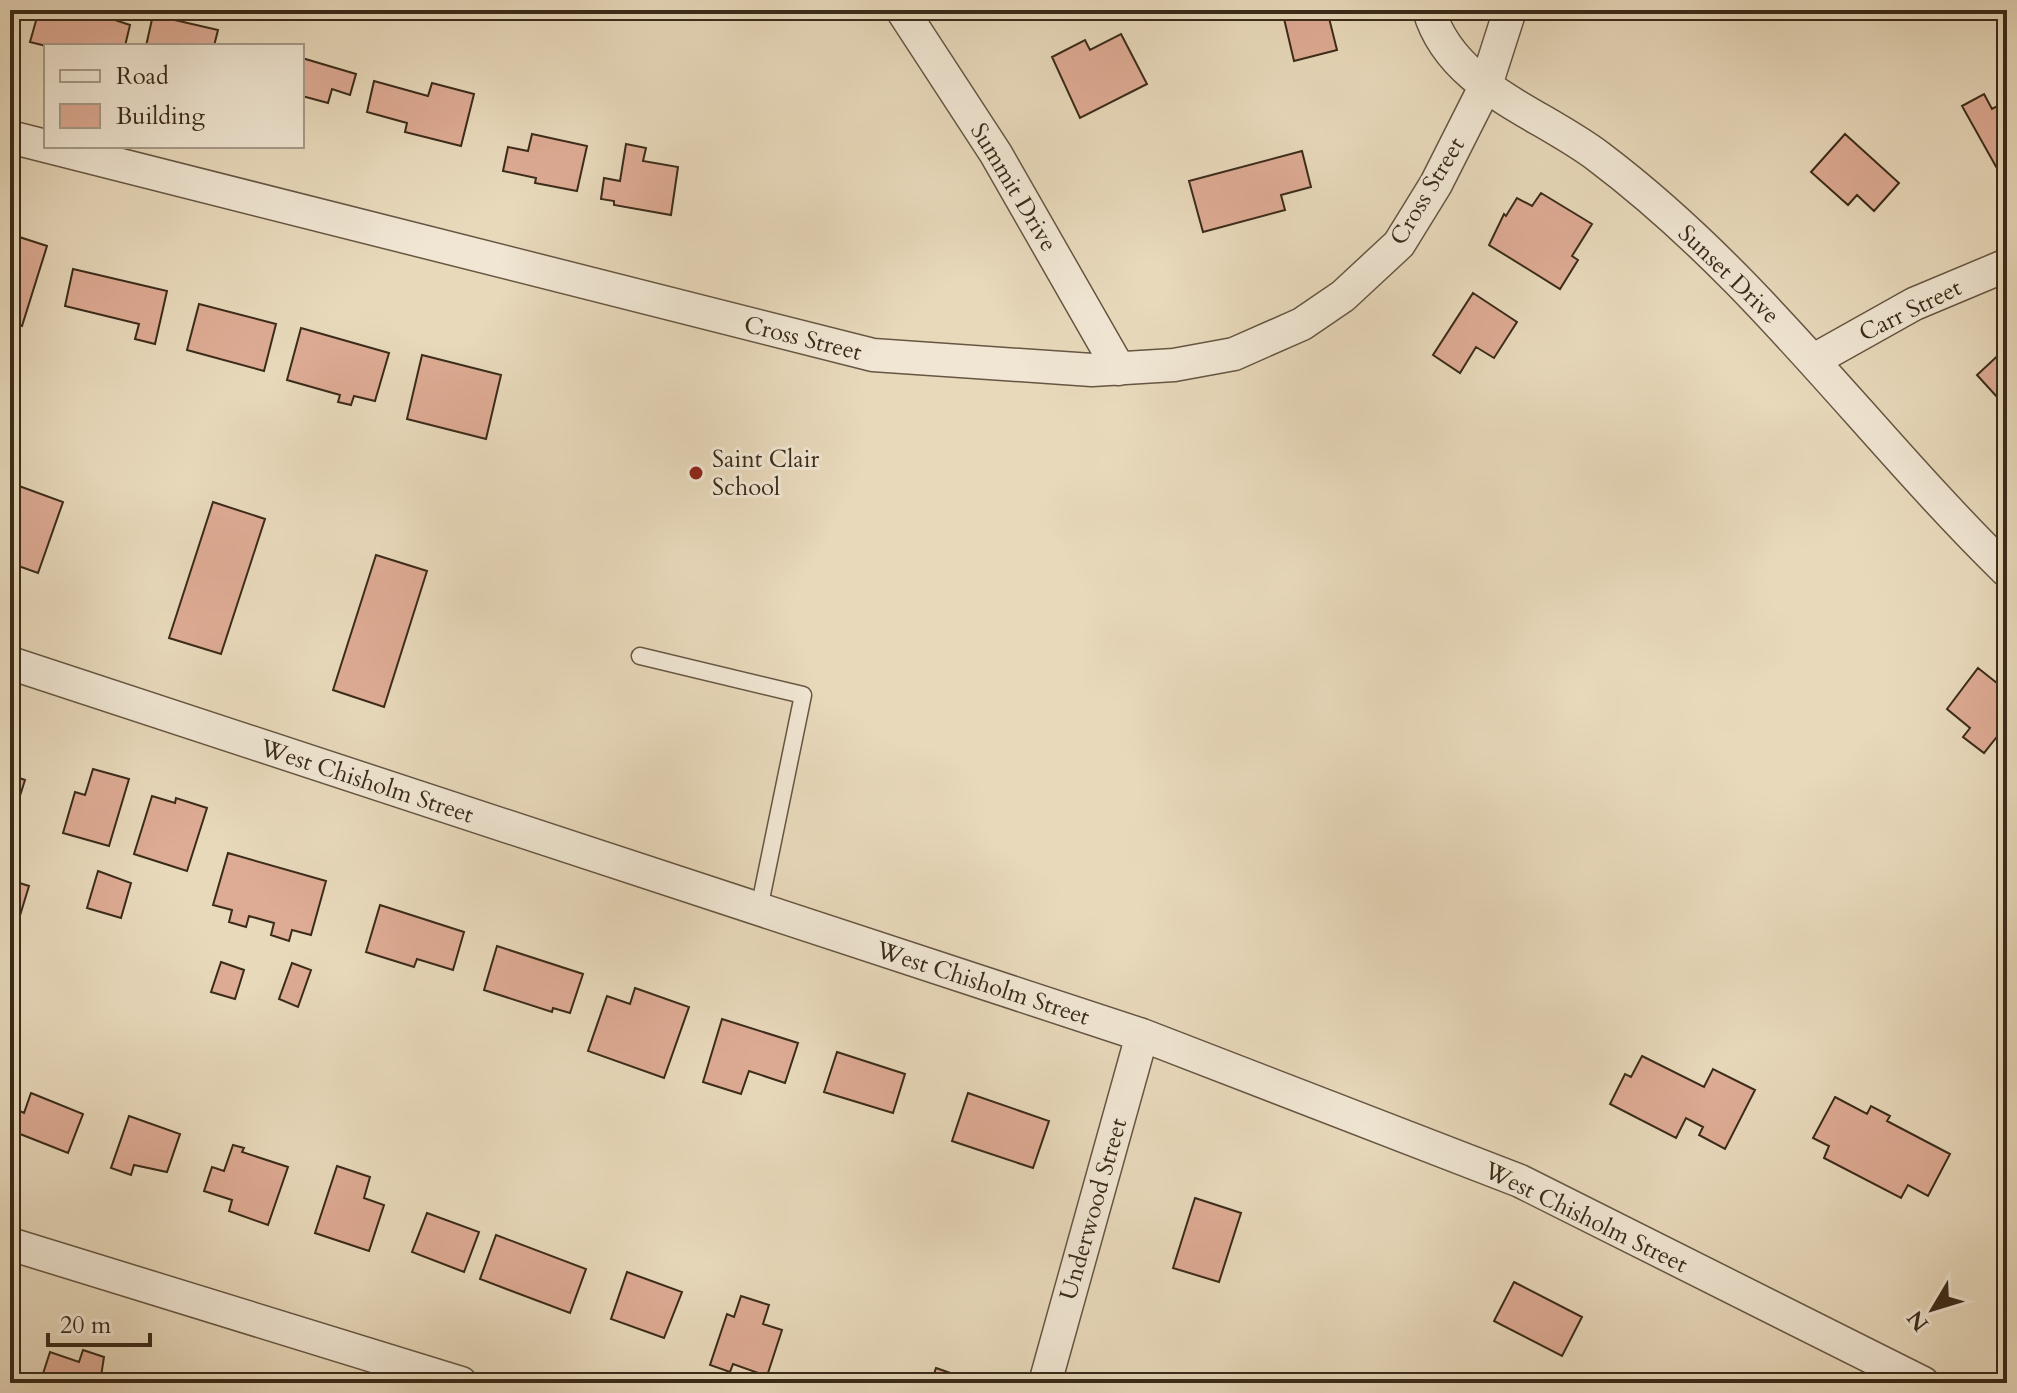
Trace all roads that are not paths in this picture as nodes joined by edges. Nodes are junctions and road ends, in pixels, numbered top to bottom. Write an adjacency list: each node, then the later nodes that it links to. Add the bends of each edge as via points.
1 (902, 10): 10 (street, Summit Drive, via 996,154)
2 (1429, 10): 4 (street, Sunset Drive, via 1435,32 1459,64)
3 (1510, 10): 4 (street, Cross Street)
4 (1486, 85): 9 (street, Sunset Drive, via 1609,166 1725,263); 10 (street, Cross Street, via 1399,244 1343,296 1302,324 1234,354)
5 (10, 137): 6 (street, Cross Street)
6 (44, 146)
7 (54, 148): 10 (street, Cross Street, via 873,355)
8 (2007, 265): 9 (street, Carr Street, via 1914,304)
9 (1814, 360): 11 (street, Sunset Drive)
10 (1119, 369)
11 (2007, 571)
12 (640, 656): 14 (lane, via 803,695)
13 (10, 663): 14 (street, West Chisholm Street)
14 (759, 909): 15 (street, West Chisholm Street)
15 (1142, 1035): 18 (street, Underwood Street); 19 (street, West Chisholm Street, via 1520,1181)
16 (10, 1244): 17 (street)
17 (461, 1383)
18 (1045, 1383)
19 (1923, 1383)

